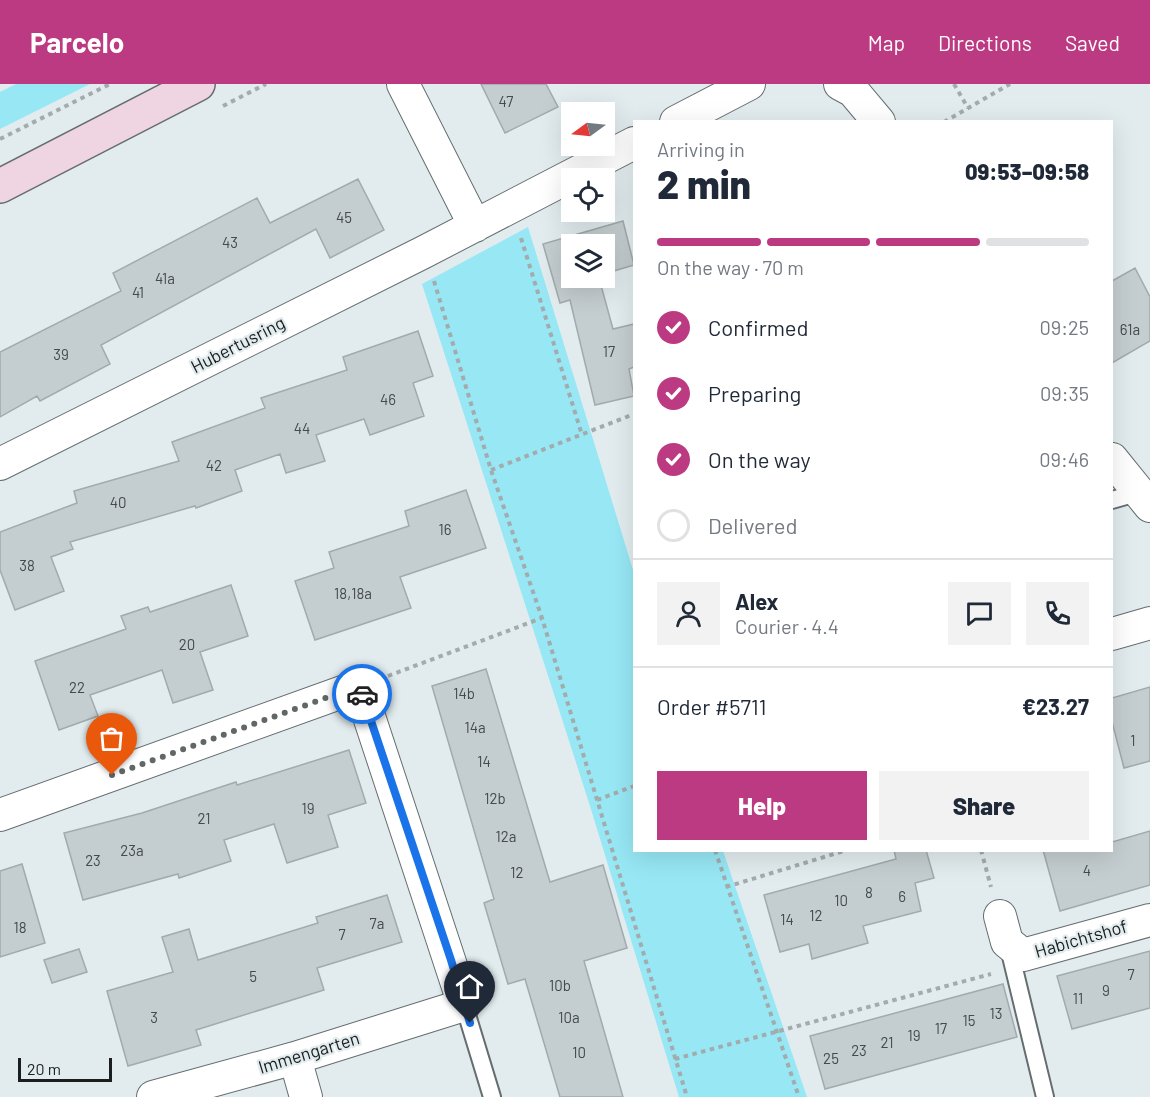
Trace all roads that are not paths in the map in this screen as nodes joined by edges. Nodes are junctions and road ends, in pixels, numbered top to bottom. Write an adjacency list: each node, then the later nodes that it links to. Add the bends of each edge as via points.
1 (198, 84): 8 (street)
2 (403, 84): 9 (street)
3 (749, 84): 5 (street)
4 (853, 86): 6 (street)
5 (680, 120)
6 (878, 120)
7 (633, 144): 9 (street, Hubertusring)
8 (0, 186)
9 (476, 226): 11 (street, Hubertusring)
10 (1113, 461): 12 (street)
11 (0, 464)
12 (1134, 500)
13 (1150, 622): 14 (street)
14 (1113, 634)
15 (0, 815): 18 (street, via 359,686)
16 (1150, 920): 17 (street, Habichtshof, via 1023,955)
17 (1007, 942): 23 (lane)
18 (464, 1005): 19 (street, Immengarten); 22 (lane)
19 (295, 1058): 20 (street, Immengarten); 21 (street)
20 (153, 1097)
21 (306, 1097)
22 (492, 1097)
23 (1045, 1097)

